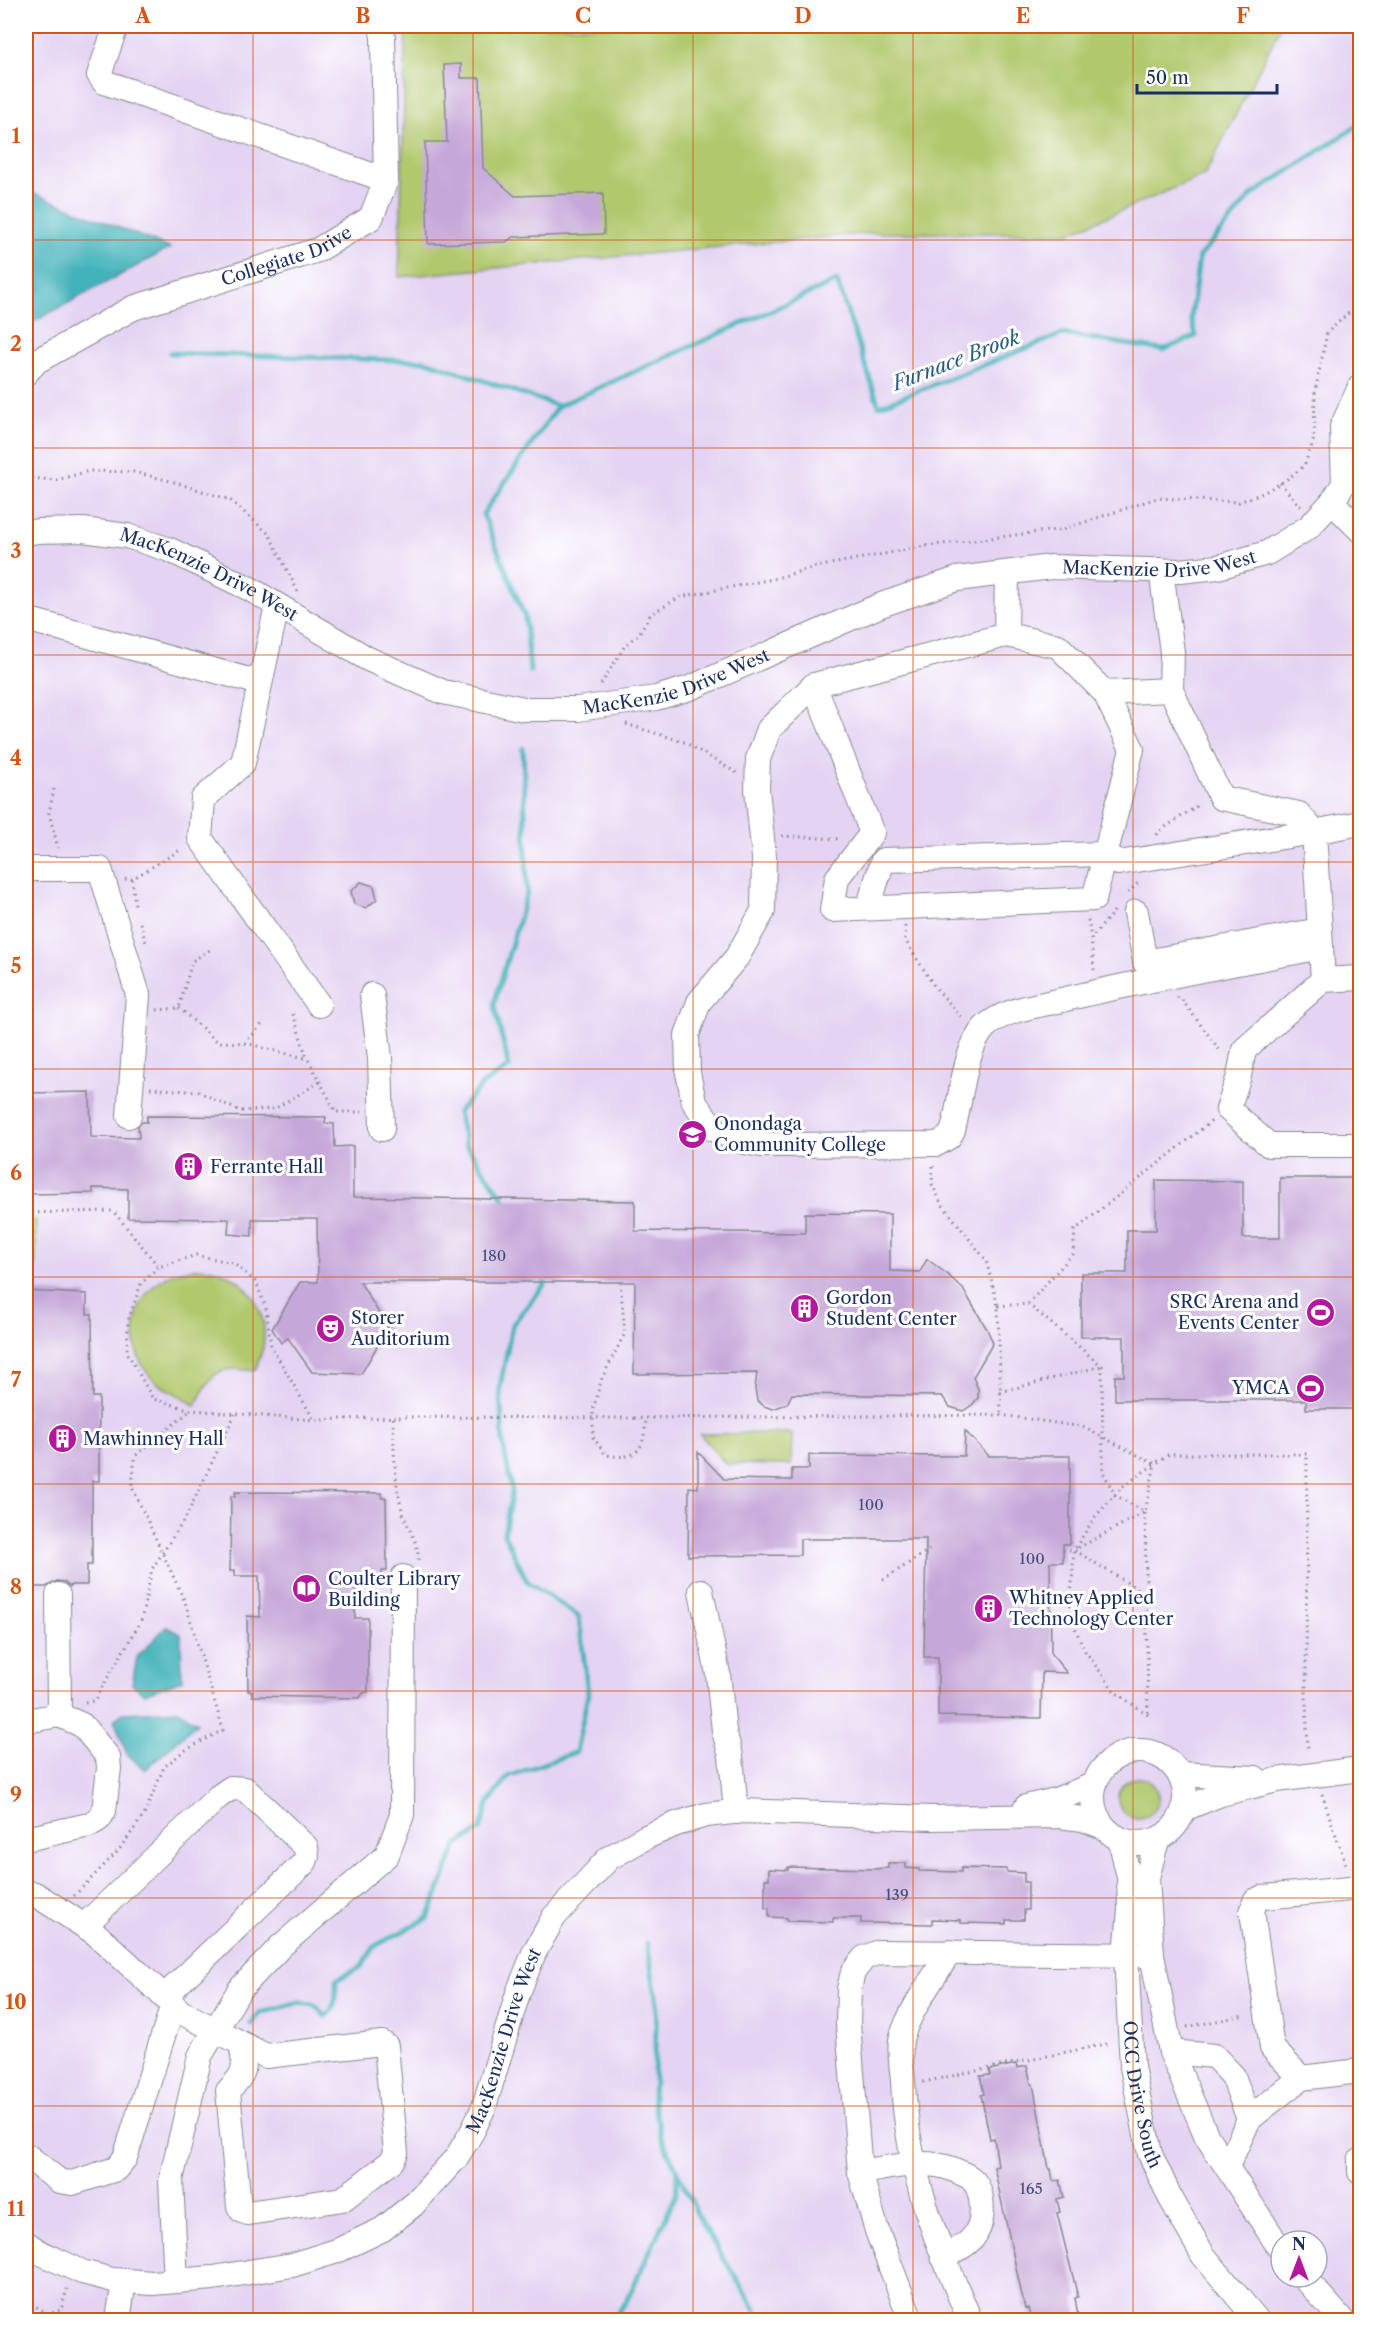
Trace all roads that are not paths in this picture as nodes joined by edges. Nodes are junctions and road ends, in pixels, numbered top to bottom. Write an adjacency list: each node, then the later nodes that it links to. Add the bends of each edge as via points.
1 (116, 26): 3 (street, via 99,75 104,82)
2 (381, 26): 3 (street, Collegiate Drive)
3 (386, 180): 4 (street, Collegiate Drive, via 371,218 318,250 133,308 37,361)
4 (26, 373)
5 (1360, 387): 7 (street, via 1342,427)
6 (1360, 459): 7 (street, MacKenzie Drive West)
7 (1338, 492): 8 (street); 10 (street, MacKenzie Drive West, via 1309,527 1267,553 1218,567)
8 (1360, 530)
9 (26, 533): 12 (street, MacKenzie Drive West, via 82,530 128,536 170,550)
10 (1161, 570): 11 (street, MacKenzie Drive West, via 1051,567); 17 (street, via 1172,652)
11 (1006, 573): 12 (street, MacKenzie Drive West, via 946,582 881,605 690,688 603,707 524,709 443,692 368,659); 14 (street)
12 (278, 606): 15 (street)
13 (26, 619): 15 (street)
14 (1006, 635): 16 (street); 18 (street, via 1058,646)
15 (260, 682): 29 (street, via 243,763 203,799 200,838)
16 (814, 685): 24 (street, via 872,833 837,878 832,910); 25 (street, via 769,729 758,759 763,911 737,957 699,1002 687,1035 693,1102 715,1130 761,1145 937,1144 954,1130 970,1049 986,1027 1015,1011)
17 (1171, 690): 18 (street); 20 (street, via 1221,798 1299,814)
18 (1105, 693): 21 (street, via 1132,749)
19 (1360, 823): 20 (street)
20 (1314, 832): 21 (street, via 1118,863); 25 (street)
21 (1106, 854): 24 (street, via 1094,898); 24 (street, via 883,860)
22 (26, 869): 30 (street, via 100,869 138,995)
23 (1127, 904): 25 (street, via 1145,962)
24 (867, 908)
25 (1321, 938): 27 (street)
26 (1360, 978): 27 (street)
27 (1323, 980): 32 (street, via 1244,1050 1228,1109 1269,1145)
28 (372, 995): 31 (street)
29 (319, 1005)
30 (129, 1116)
31 (382, 1121)
32 (1360, 1145)
33 (410, 1570): 55 (street, via 402,1815 387,1855 281,1946 240,1989)
34 (700, 1591): 43 (street, via 718,1674)
35 (58, 1595): 36 (street)
36 (59, 1710): 37 (street); 46 (street, via 82,1725 108,1757 104,1811 89,1825)
37 (26, 1721)
38 (1360, 1768): 40 (street)
39 (1179, 1774): 40 (street); 41 (street, via 1160,1755 1134,1751 1109,1762); 42 (street, via 1185,1791)
40 (1277, 1780): 42 (street, via 1221,1794)
41 (1095, 1784): 44 (street, MacKenzie Drive West, via 1056,1800); 45 (street, via 1096,1814)
42 (1184, 1809): 47 (street, via 1174,1827)
43 (736, 1812): 44 (street, MacKenzie Drive West, via 931,1818); 71 (street, MacKenzie Drive West, via 676,1824 609,1858 554,1917 518,1993 484,2107 472,2132 456,2158 413,2205 383,2229 337,2251 292,2265)
44 (987, 1815): 45 (street, MacKenzie Drive West, via 1083,1819)
45 (1112, 1833): 47 (street, via 1134,1843); 52 (street, OCC Drive South, via 1129,1877)
46 (26, 1839)
47 (1157, 1839): 53 (street, OCC Drive South, via 1147,1878)
48 (1357, 1889): 59 (street, via 1263,1897 1255,1901 1252,1912 1272,2048)
49 (26, 1893): 50 (street, via 35,1894)
50 (84, 1926): 54 (street); 54 (street, via 218,1797 231,1788 245,1788 306,1847 305,1862)
51 (950, 1952): 52 (street); 63 (street, via 916,2006 901,2040); 65 (street, via 879,1952 864,1958 853,1971 848,2024)
52 (1126, 1955): 53 (street); 76 (street, OCC Drive South, via 1132,2067 1150,2154 1203,2255)
53 (1152, 1955): 56 (street, OCC Drive South)
54 (169, 2000): 55 (street); 61 (street, via 125,2158 116,2169 72,2183 59,2181)
55 (215, 2031): 57 (street); 71 (street, via 200,2056 171,2180)
56 (1169, 2041): 60 (street, via 1214,2056 1233,2076); 64 (street, OCC Drive South, via 1207,2137)
57 (241, 2044): 57 (street, via 266,2056 382,2043 386,2046 396,2153 392,2161 343,2199 242,2211 228,2091 242,2076)
58 (1360, 2071): 59 (street)
59 (1301, 2078): 60 (street)
60 (1249, 2119): 64 (street)
61 (26, 2155)
62 (1360, 2161): 66 (street)
63 (912, 2164): 65 (street); 69 (street); 69 (street, via 951,2168 971,2178 980,2195 982,2215 976,2233 963,2248)
64 (1227, 2168): 67 (street, OCC Drive South)
65 (861, 2172): 74 (street)
66 (1360, 2172)
67 (1269, 2232)
68 (26, 2243): 70 (street, MacKenzie Drive West, via 39,2253 92,2275)
69 (943, 2257): 75 (street)
70 (124, 2281): 71 (street, MacKenzie Drive West); 73 (street)
71 (176, 2281)
72 (1315, 2289): 77 (street)
73 (118, 2320)
74 (911, 2320)
75 (970, 2320)
76 (1257, 2320)
77 (1342, 2320)

